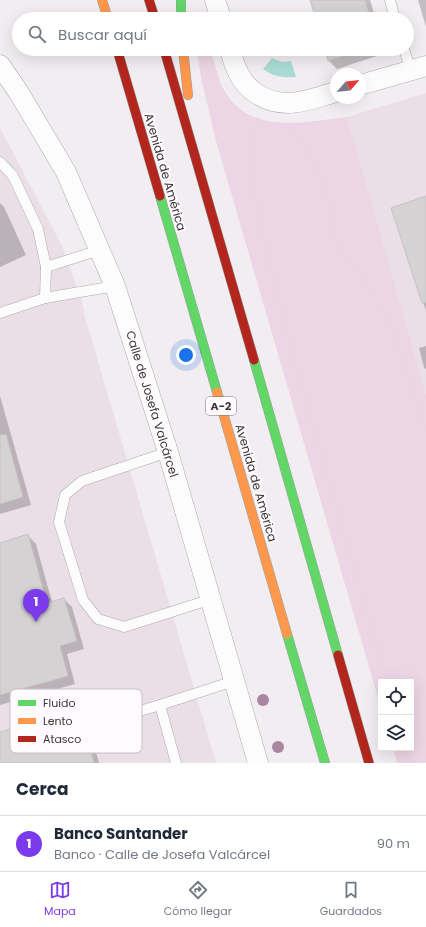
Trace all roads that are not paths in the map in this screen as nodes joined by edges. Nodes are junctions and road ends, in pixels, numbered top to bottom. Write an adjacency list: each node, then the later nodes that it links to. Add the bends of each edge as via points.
1 (102, 0): 6 (highway)
2 (149, 0): 7 (highway)
3 (181, 0): 8 (highway)
4 (215, 0): 9 (street)
5 (390, 0): 10 (lane)
6 (106, 12)
7 (153, 12)
8 (182, 12)
9 (219, 12)
10 (393, 12)
11 (119, 56): 34 (highway, Avenida de América / A-2)
12 (166, 56): 20 (highway)
13 (184, 56): 20 (highway)
14 (232, 56): 19 (street, via 245,84 264,98 288,103)
15 (409, 56): 17 (lane)
16 (0, 65): 22 (street, Calle de Josefa Valcárcel, via 66,172)
17 (418, 69): 18 (street)
18 (366, 83)
19 (330, 94)
20 (193, 146): 35 (highway)
21 (0, 162): 23 (lane, via 13,176 38,228)
22 (100, 250): 23 (lane); 24 (street, Calle de Josefa Valcárcel)
23 (46, 267): 25 (lane)
24 (115, 286): 25 (lane); 27 (street, Calle de Josefa Valcárcel)
25 (45, 298): 26 (lane)
26 (0, 313)
27 (168, 452): 28 (street, Calle de Josefa Valcárcel); 28 (lane, via 82,481 65,495 59,522 83,600 98,619 124,627)
28 (212, 599): 29 (street, Calle de Josefa Valcárcel)
29 (234, 681): 30 (lane); 33 (street, Calle de Josefa Valcárcel)
30 (160, 705): 31 (lane); 32 (lane)
31 (142, 710)
32 (176, 763)
33 (258, 763)
34 (325, 763)
35 (370, 763)

